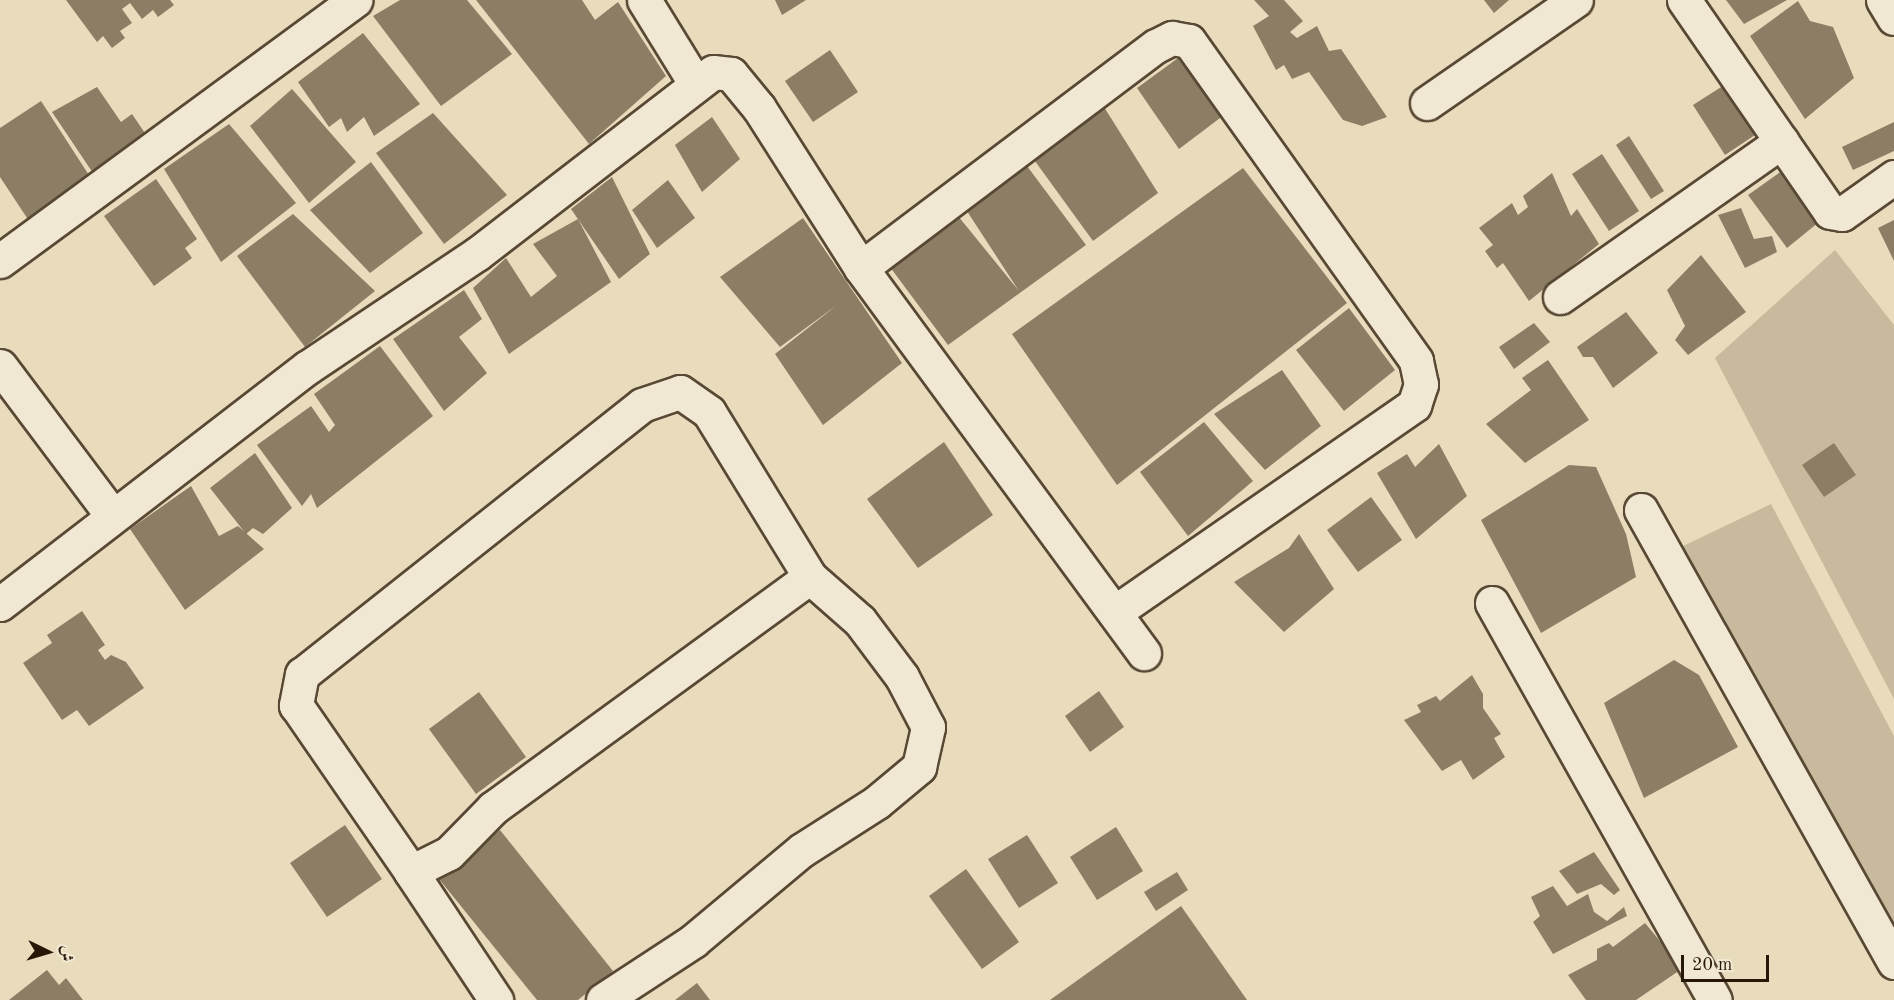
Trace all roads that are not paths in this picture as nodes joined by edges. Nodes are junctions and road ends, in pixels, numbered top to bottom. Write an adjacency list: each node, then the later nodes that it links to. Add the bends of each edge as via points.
1 (355, 0): 11 (street)
2 (644, 0): 7 (street)
3 (1576, 0): 8 (street)
4 (1684, 0): 9 (street)
5 (1882, 0): 6 (street)
6 (1894, 18)
7 (695, 83): 12 (street, via 713,72 731,74 759,108); 16 (street, via 477,254 308,367)
8 (1427, 103)
9 (1782, 141): 10 (street, via 1837,214); 13 (street)
10 (1894, 177)
11 (0, 261)
12 (861, 268): 20 (street); 20 (street, via 1156,46 1172,38 1189,41 1416,362 1421,384 1414,405)
13 (1560, 297)
14 (0, 366): 16 (street)
15 (1641, 510): 23 (street)
16 (112, 515): 19 (street)
17 (810, 577): 22 (street, via 493,808 449,853); 22 (street, via 709,412 680,393 642,405 302,674 296,705); 25 (street, via 860,621 902,677 928,727 919,767 877,802 802,850 693,941)
18 (1492, 603): 26 (street)
19 (0, 604)
20 (1115, 612): 21 (street)
21 (1144, 653)
22 (411, 872): 24 (street)
23 (1894, 962)
24 (496, 1000)
25 (603, 1000)
26 (1715, 1000)

